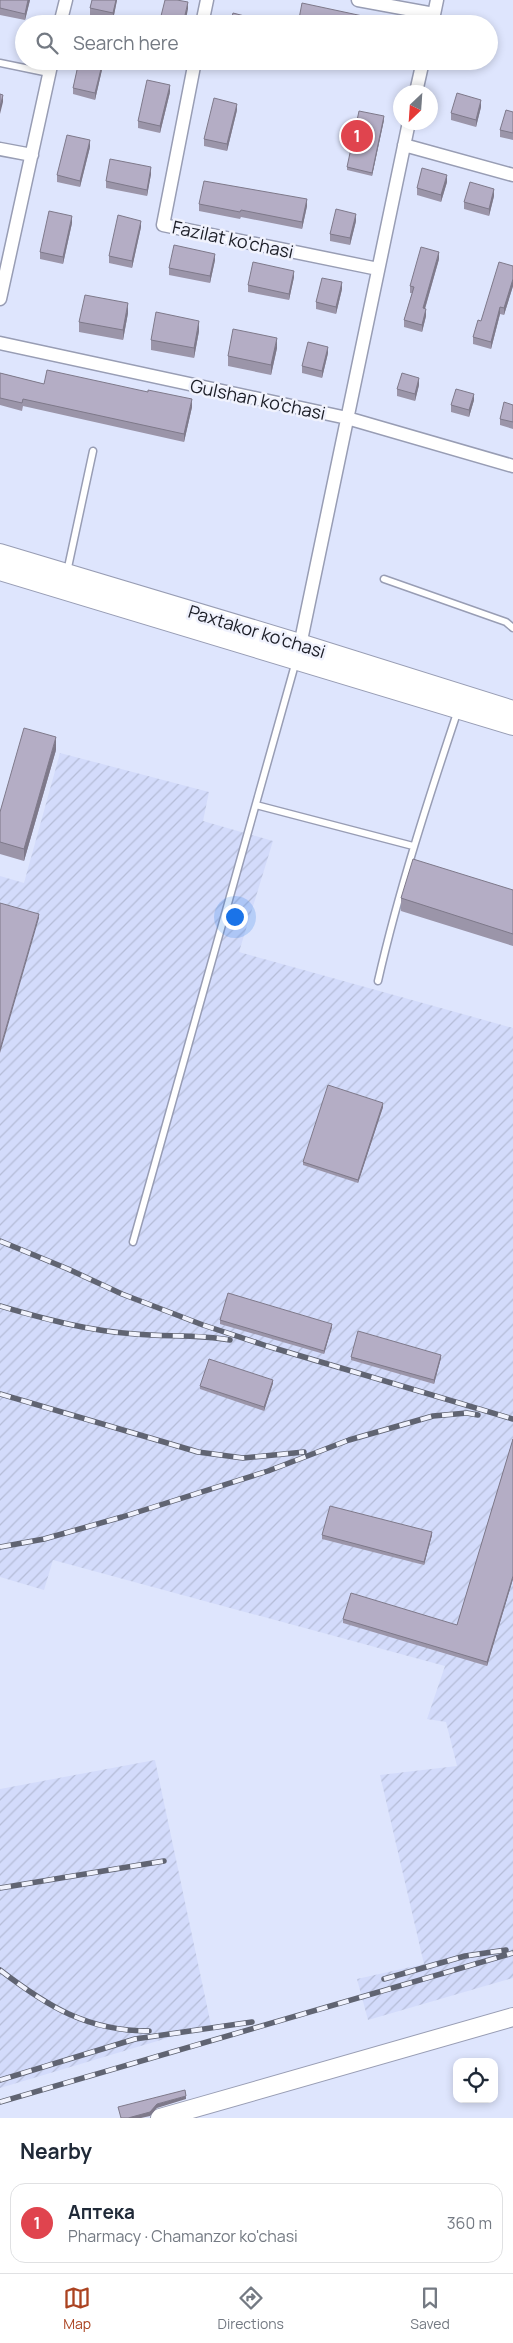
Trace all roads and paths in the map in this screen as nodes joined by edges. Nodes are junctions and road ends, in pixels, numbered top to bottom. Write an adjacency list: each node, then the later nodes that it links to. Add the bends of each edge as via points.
1 (66, 0): 5 (street)
2 (207, 0): 6 (street)
3 (358, 0): 7 (street)
4 (437, 0): 8 (street)
5 (62, 15)
6 (204, 15)
7 (417, 15)
8 (434, 15)
9 (0, 63): 10 (lane)
10 (15, 64)
11 (50, 70): 18 (street)
12 (193, 70): 21 (street, Fazilat ko'chasi, via 163,225)
13 (421, 70): 14 (street)
14 (418, 85)
15 (407, 130): 16 (street)
16 (404, 145): 19 (street); 21 (street)
17 (0, 149): 18 (street)
18 (32, 155): 20 (street)
19 (513, 175)
20 (5, 252): 22 (street)
21 (378, 269): 24 (street)
22 (0, 299)
23 (0, 343): 24 (street, Gulshan ko'chasi)
24 (347, 418): 26 (street, Gulshan ko'chasi); 32 (street)
25 (92, 451): 29 (lane)
26 (513, 466)
27 (0, 553): 29 (main road, Paxtakor ko'chasi)
28 (0, 571): 32 (main road, Paxtakor ko'chasi)
29 (66, 574): 32 (main road, Paxtakor ko'chasi)
30 (384, 579): 31 (lane, via 506,622)
31 (513, 628)
32 (298, 651): 33 (main road, Paxtakor ko'chasi); 34 (main road, Paxtakor ko'chasi); 36 (lane)
33 (458, 708): 35 (main road, Paxtakor ko'chasi); 37 (lane)
34 (513, 710)
35 (513, 726)
36 (256, 805): 37 (lane); 39 (lane)
37 (413, 846): 38 (lane)
38 (378, 981)
39 (133, 1242)
40 (513, 2017): 41 (main road)
41 (160, 2118)

